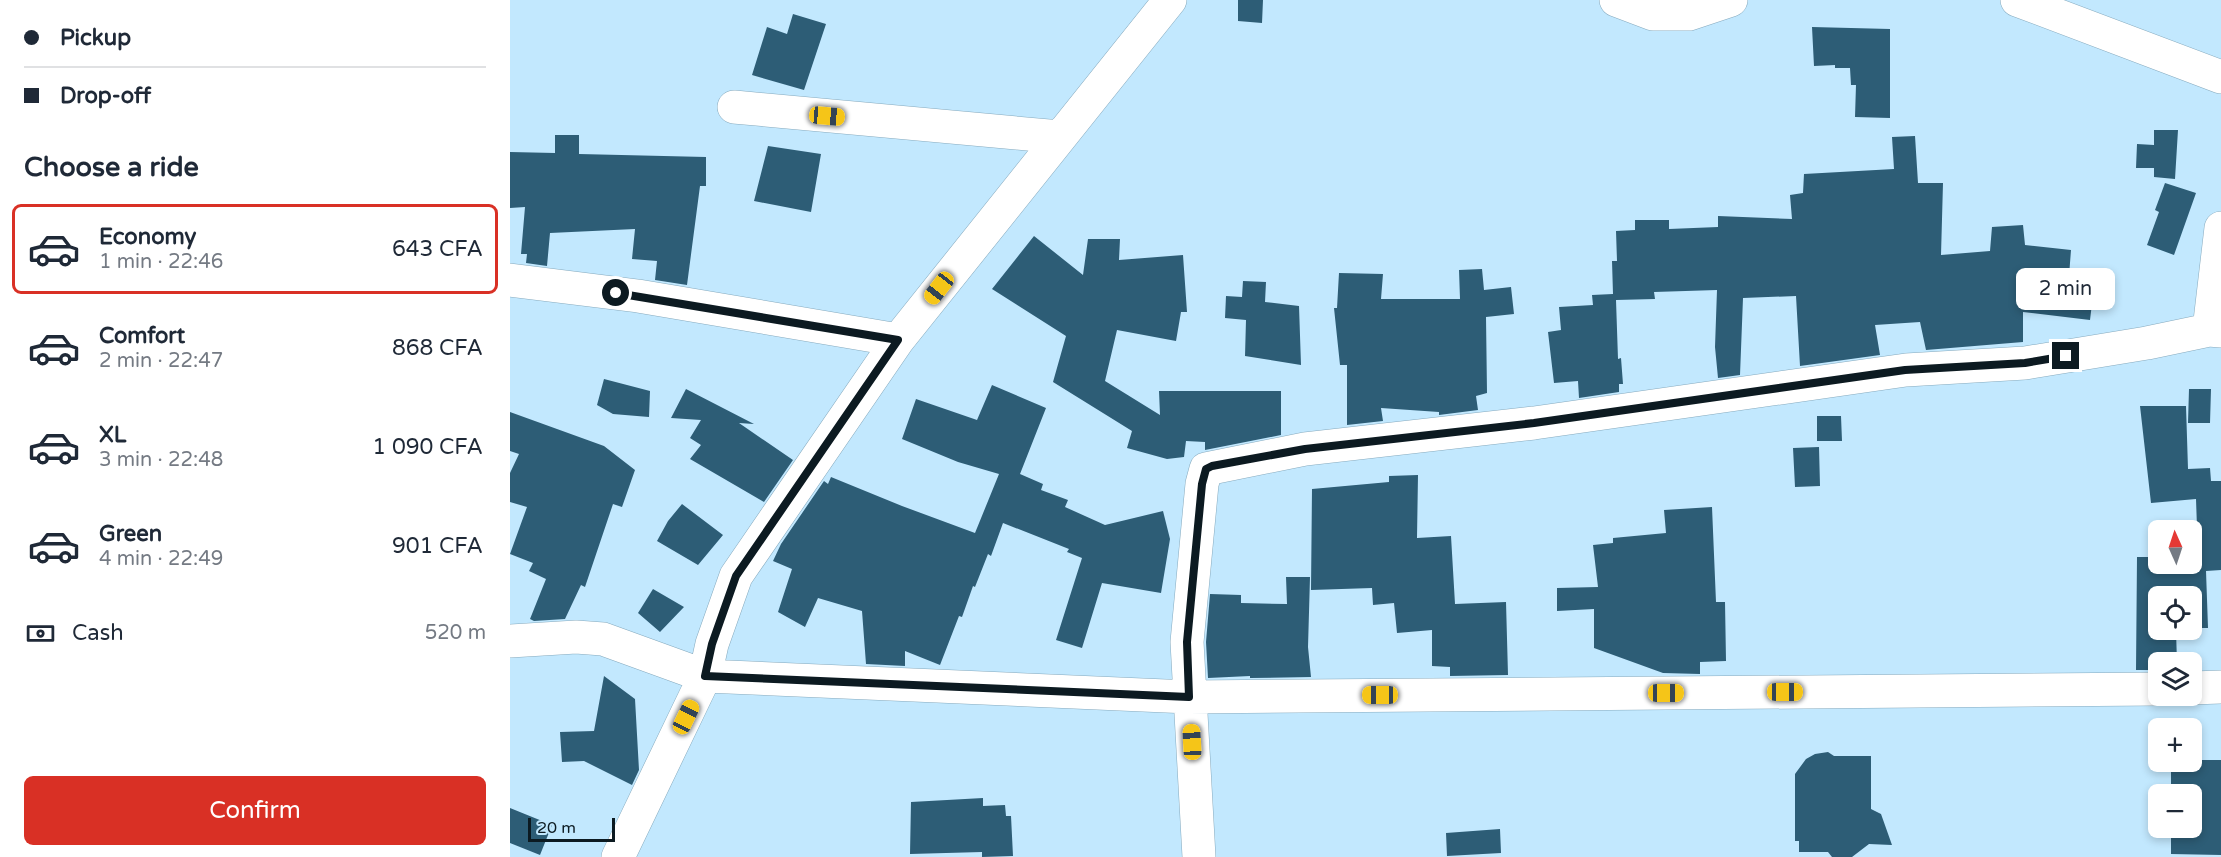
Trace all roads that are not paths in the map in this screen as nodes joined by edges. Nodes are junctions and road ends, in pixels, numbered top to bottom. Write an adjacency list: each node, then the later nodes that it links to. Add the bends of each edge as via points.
1 (1170, 0): 7 (street)
2 (1616, 0): 3 (street, via 1653,14 1689,14)
3 (1731, 0)
4 (2017, 0): 5 (street)
5 (2221, 77)
6 (734, 107): 7 (street)
7 (1060, 137): 11 (street)
8 (2221, 228): 10 (street)
9 (510, 280): 11 (street, via 638,296)
10 (2215, 330): 17 (street, via 2025,363 1905,370 1534,423 1305,449 1212,466 1204,474 1201,496 1187,642)
11 (898, 340): 13 (street, via 736,576)
12 (510, 641): 13 (street, via 603,639)
13 (705, 676): 17 (street); 18 (street)
14 (2221, 687): 16 (street)
15 (2148, 688): 17 (street)
16 (2202, 688)
17 (1189, 697): 19 (street)
18 (618, 857)
19 (1199, 857)

